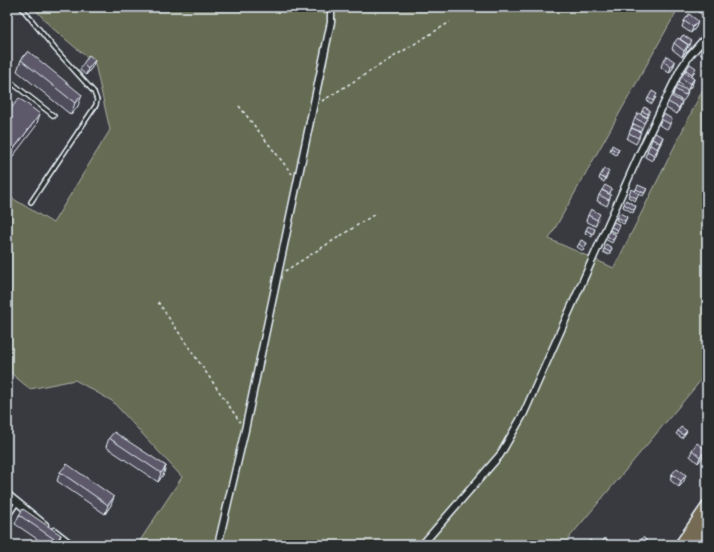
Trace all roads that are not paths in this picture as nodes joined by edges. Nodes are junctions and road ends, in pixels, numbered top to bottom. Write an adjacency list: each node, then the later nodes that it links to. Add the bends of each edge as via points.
1 (21, 7): 6 (lane, via 54,49 94,92 98,100)
2 (331, 7): 13 (street, via 331,22 298,181)
3 (707, 36): 14 (street, via 680,70 638,157 524,413 500,455)
4 (7, 79): 5 (lane)
5 (54, 116)
6 (31, 202)
7 (7, 494): 8 (street)
8 (17, 503): 10 (lane); 12 (street)
9 (707, 506): 15 (highway)
10 (7, 518)
11 (707, 523): 16 (highway)
12 (72, 545)
13 (218, 545)
14 (422, 545)
15 (680, 545)
16 (692, 545)

